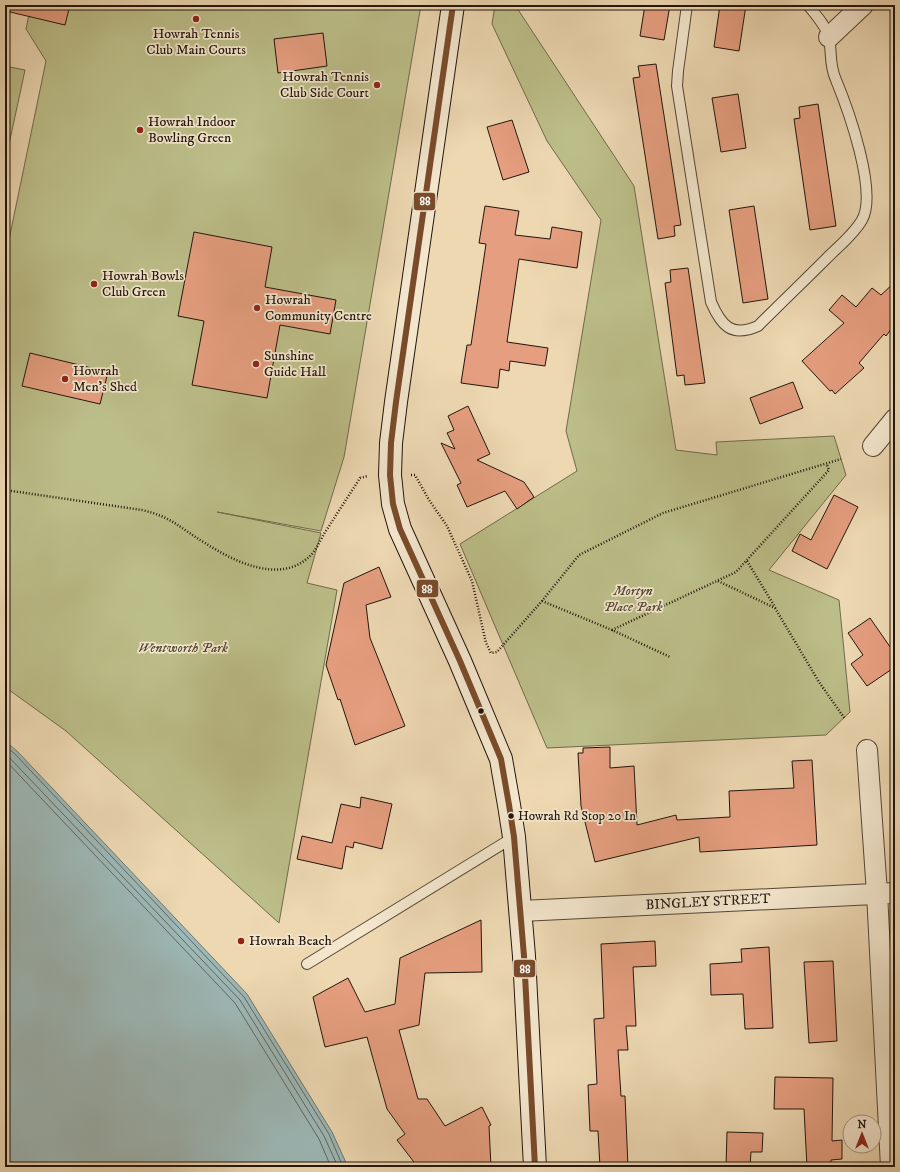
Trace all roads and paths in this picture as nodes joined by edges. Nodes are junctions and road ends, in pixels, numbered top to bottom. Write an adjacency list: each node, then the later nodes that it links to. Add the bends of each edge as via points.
1 (453, 5): 21 (street, via 397,394 390,476 393,504 400,530 460,661 501,759)
2 (688, 5): 5 (lane, via 678,86 688,154 711,302 721,321 737,331 746,331 758,326 844,242 862,220 866,190 861,156 850,116 834,75)
3 (808, 5): 5 (lane)
4 (863, 5): 5 (street)
5 (829, 37)
6 (895, 419): 7 (street)
7 (873, 446)
8 (841, 460): 9 (path)
9 (827, 465): 13 (path, via 829,470); 15 (path, via 663,513 579,555)
10 (371, 476): 12 (path, via 360,478 310,556 294,567 278,570 252,566 230,556 206,544 161,514)
11 (408, 476): 15 (path, via 415,475 447,526 472,581 486,643 491,653 497,652)
12 (5, 490)
13 (747, 561): 14 (path, via 736,572); 16 (path)
14 (718, 581): 16 (path); 17 (path)
15 (542, 601): 17 (path)
16 (775, 608): 19 (path, via 803,651 819,682)
17 (612, 630): 18 (path)
18 (670, 657)
19 (845, 719)
20 (867, 750): 22 (street)
21 (514, 837): 23 (street); 24 (lane)
22 (886, 893): 23 (street, BINGLEY STREET); 26 (street)
23 (521, 911): 25 (street)
24 (308, 964)
25 (535, 1167)
26 (891, 1167)

